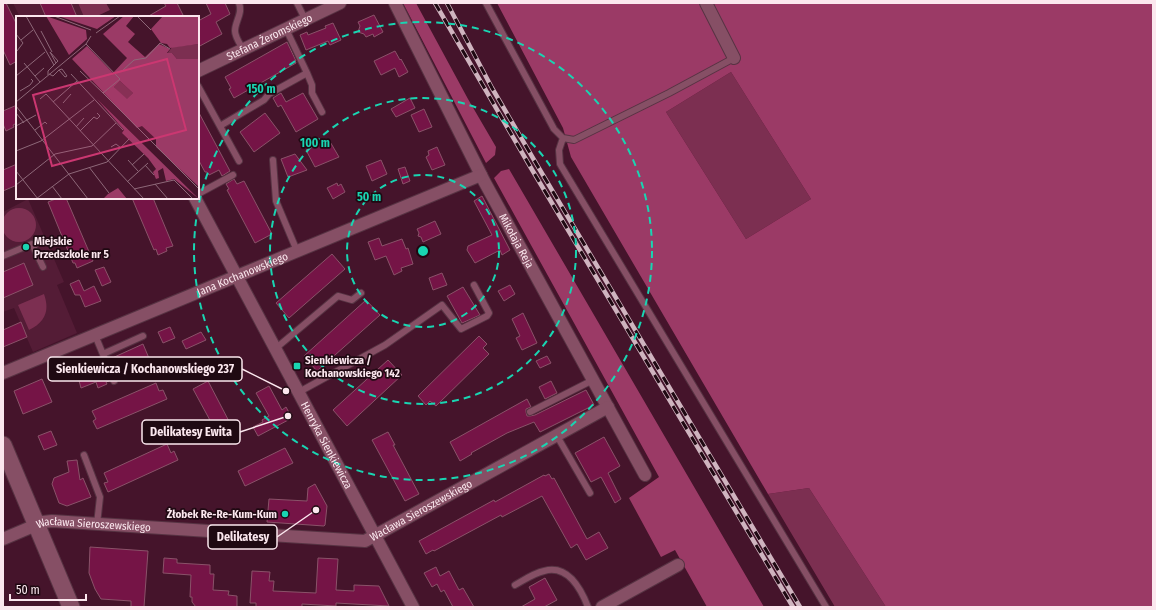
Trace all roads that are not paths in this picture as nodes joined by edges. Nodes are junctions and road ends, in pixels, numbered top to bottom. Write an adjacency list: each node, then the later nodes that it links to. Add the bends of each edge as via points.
1 (239, 3): 9 (lane, via 241,8 235,32)
2 (297, 3): 7 (lane)
3 (340, 3): 7 (street, Stefana Żeromskiego)
4 (394, 3): 20 (street, Mikołaja Reja)
5 (486, 3): 16 (lane, via 554,129)
6 (706, 3): 10 (street)
7 (305, 19): 8 (street, Stefana Żeromskiego)
8 (286, 29): 9 (street, Stefana Żeromskiego); 12 (lane)
9 (242, 49): 11 (street, Stefana Żeromskiego)
10 (734, 58): 16 (lane, via 574,140)
11 (199, 70)
12 (307, 73): 14 (lane, via 312,93); 15 (lane)
13 (199, 88): 15 (lane)
14 (322, 112)
15 (220, 126): 18 (lane)
16 (563, 138): 54 (lane, via 559,150 560,164)
17 (273, 160): 23 (lane, via 276,202)
18 (239, 161)
19 (233, 175): 21 (lane)
20 (480, 175): 23 (street, Jana Kochanowskiego); 34 (street, Mikołaja Reja)
21 (199, 193)
22 (196, 199): 26 (street, Henryka Sienkiewicza)
23 (297, 251): 26 (street, Jana Kochanowskiego)
24 (3, 256): 25 (lane, via 32,244)
25 (43, 267)
26 (237, 276): 29 (street, Jana Kochanowskiego); 31 (street, Henryka Sienkiewicza)
27 (474, 285): 36 (lane, via 489,313 488,316 461,329 442,305 385,345)
28 (361, 293): 31 (lane, via 352,300 338,296)
29 (95, 334): 32 (lane); 33 (street, Jana Kochanowskiego)
30 (143, 336): 32 (lane)
31 (275, 349): 36 (street, Henryka Sienkiewicza)
32 (103, 354): 35 (lane)
33 (3, 373)
34 (593, 380): 37 (street, Mikołaja Reja); 38 (lane)
35 (114, 381)
36 (299, 392): 46 (street, Henryka Sienkiewicza)
37 (608, 407): 39 (street, Wacława Sieroszewskiego); 42 (street, Mikołaja Reja)
38 (530, 412)
39 (558, 436): 43 (lane); 46 (street, Wacława Sieroszewskiego)
40 (3, 445): 45 (street)
41 (84, 455): 44 (lane, via 100,497)
42 (645, 474)
43 (590, 493)
44 (97, 524): 45 (street, Wacława Sieroszewskiego, via 52,521); 46 (street, Wacława Sieroszewskiego, via 365,541)
45 (37, 525): 47 (street, Wacława Sieroszewskiego); 50 (street)
46 (376, 536): 51 (street, Henryka Sienkiewicza)
47 (3, 540)
48 (678, 565): 53 (street)
49 (516, 585): 52 (lane, via 542,571 557,571 571,577)
50 (71, 607)
51 (413, 607)
52 (588, 607)
53 (602, 607)
54 (826, 607)

